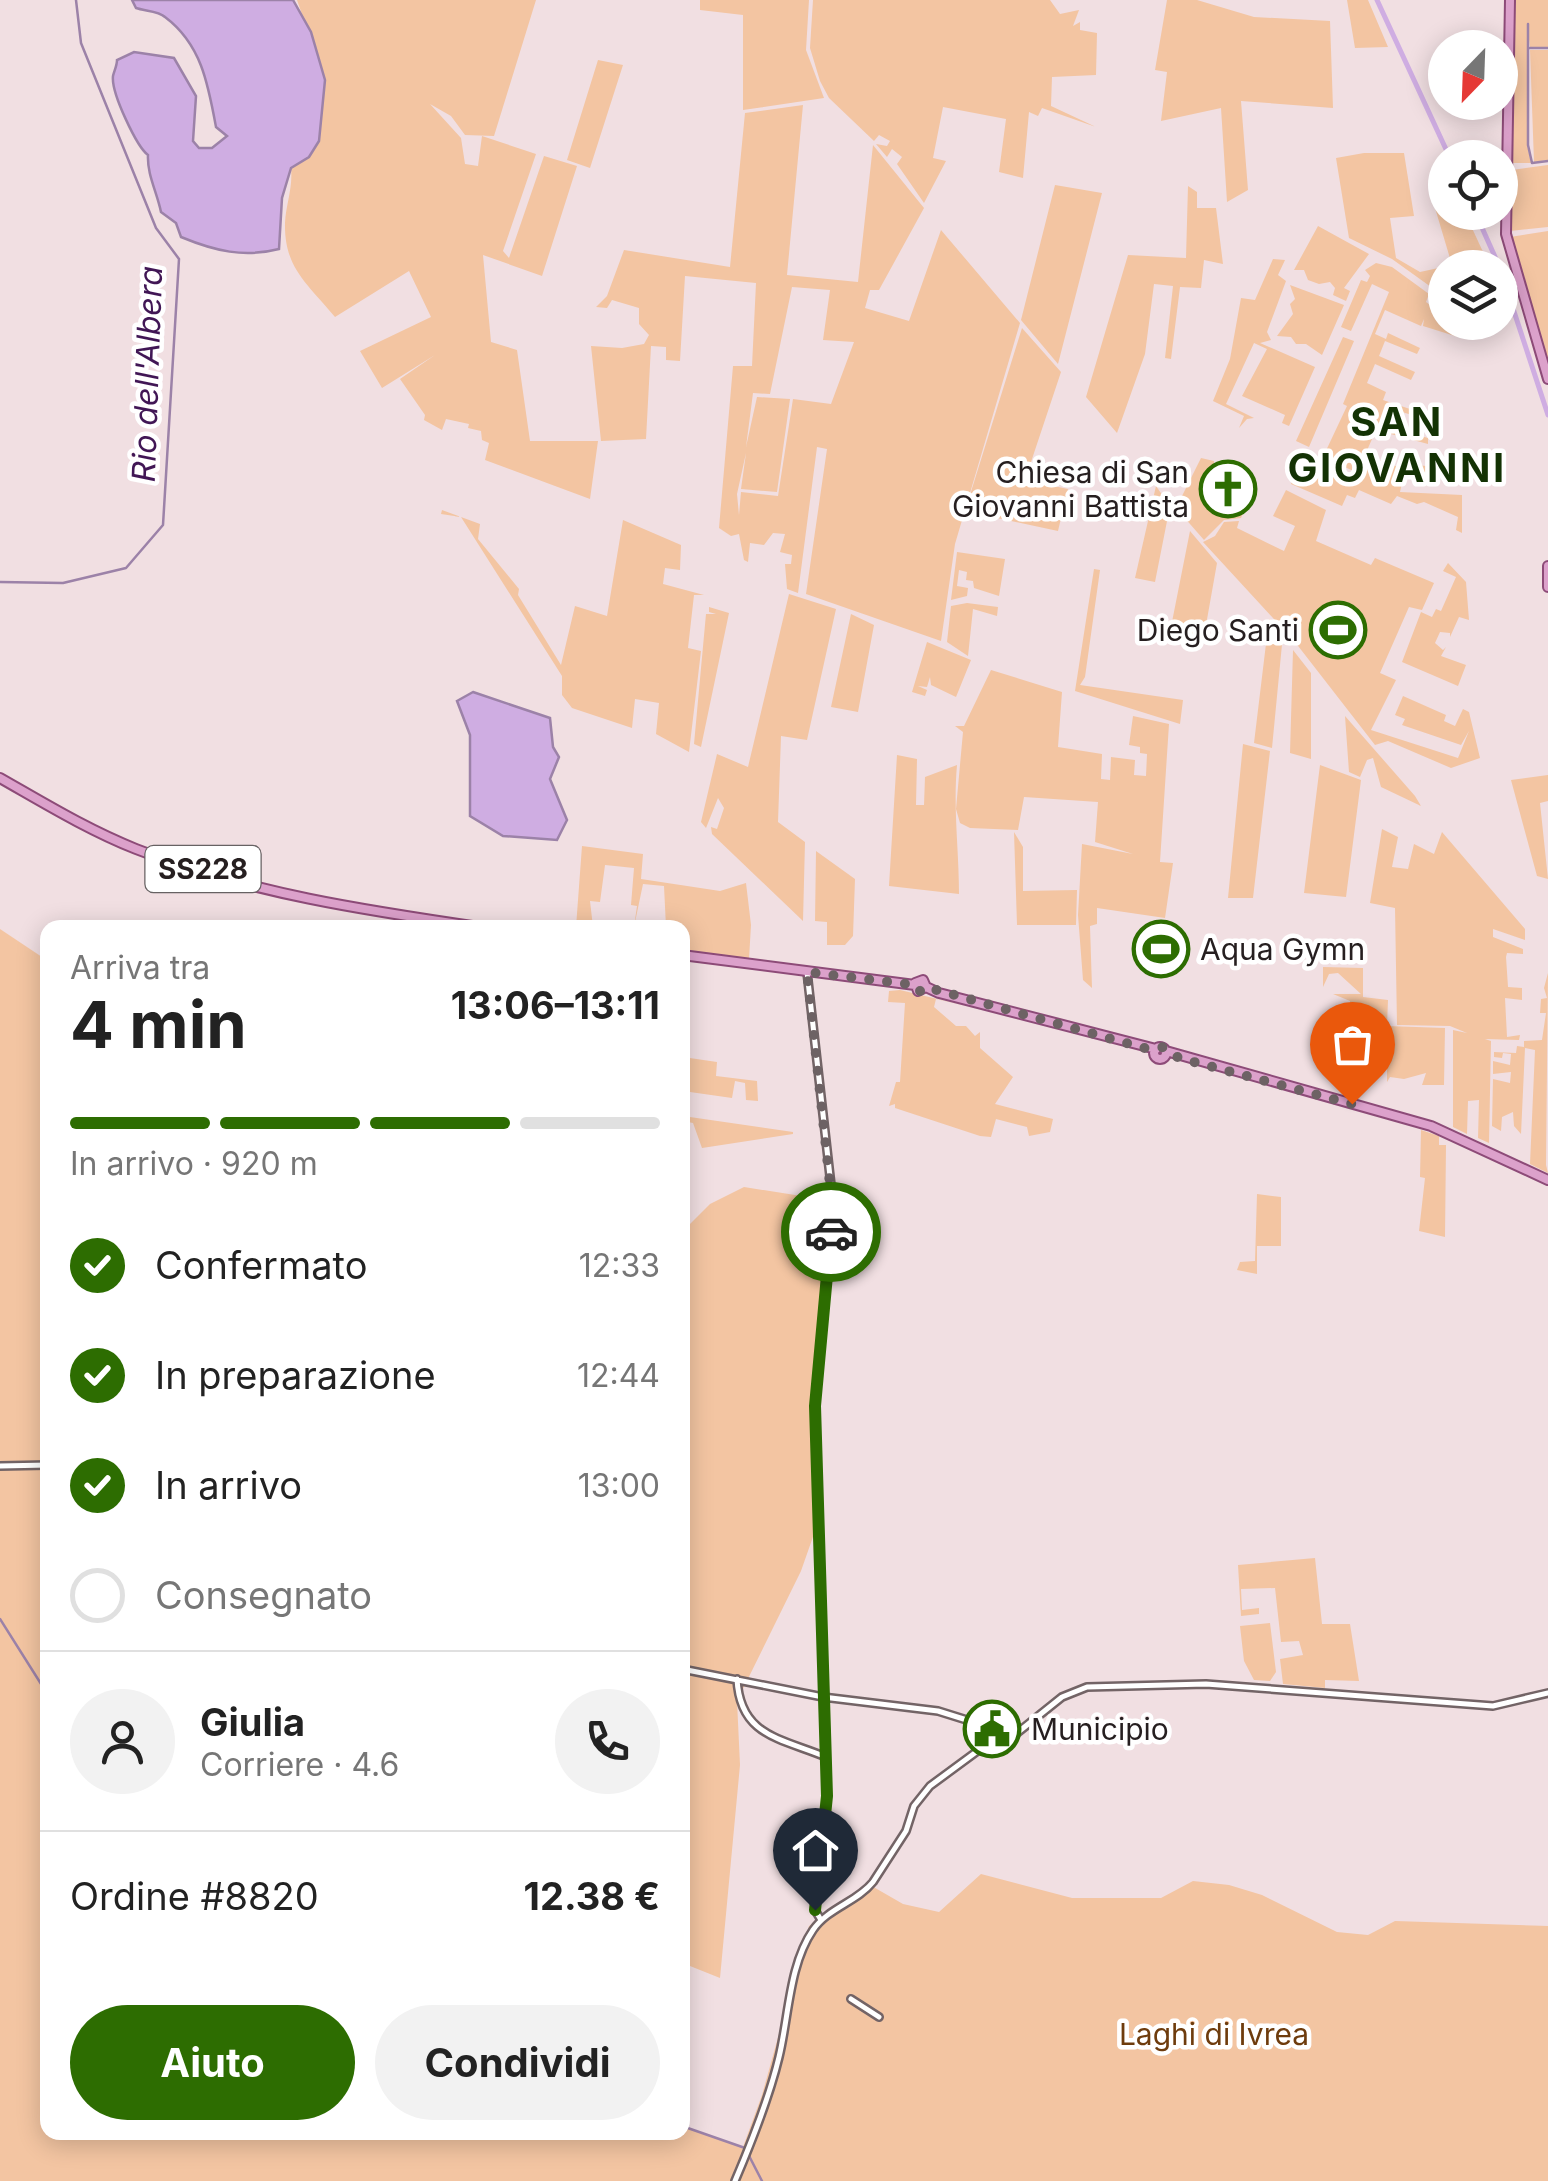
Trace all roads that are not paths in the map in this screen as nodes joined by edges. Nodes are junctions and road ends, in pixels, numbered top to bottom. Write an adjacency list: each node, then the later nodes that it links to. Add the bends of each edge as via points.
1 (1510, 0): 2 (main road, via 1510,254)
2 (1548, 379)
3 (1548, 566): 4 (main road)
4 (1548, 588)
5 (0, 778): 6 (main road, SS228, via 164,859 353,908)
6 (433, 920)
7 (690, 955): 8 (main road)
8 (807, 972): 9 (main road, via 915,985 921,979 926,987 1418,1122); 15 (street, via 832,1203 815,1406)
9 (1548, 1180)
10 (0, 1466): 11 (street)
11 (40, 1466)
12 (690, 1670): 13 (street)
13 (737, 1679): 15 (street); 17 (street, via 738,1701 750,1723)
14 (1548, 1693): 16 (street, via 1493,1706 1136,1683 1062,1696 1017,1733)
15 (823, 1697): 16 (street, via 950,1714 970,1721); 17 (street)
16 (988, 1744): 18 (street, via 920,1796 898,1845 863,1894)
17 (826, 1757): 18 (street, via 815,1910)
18 (821, 1920): 21 (street, via 801,1960 778,2061)
19 (851, 1999): 20 (street)
20 (879, 2017)
21 (735, 2181)

